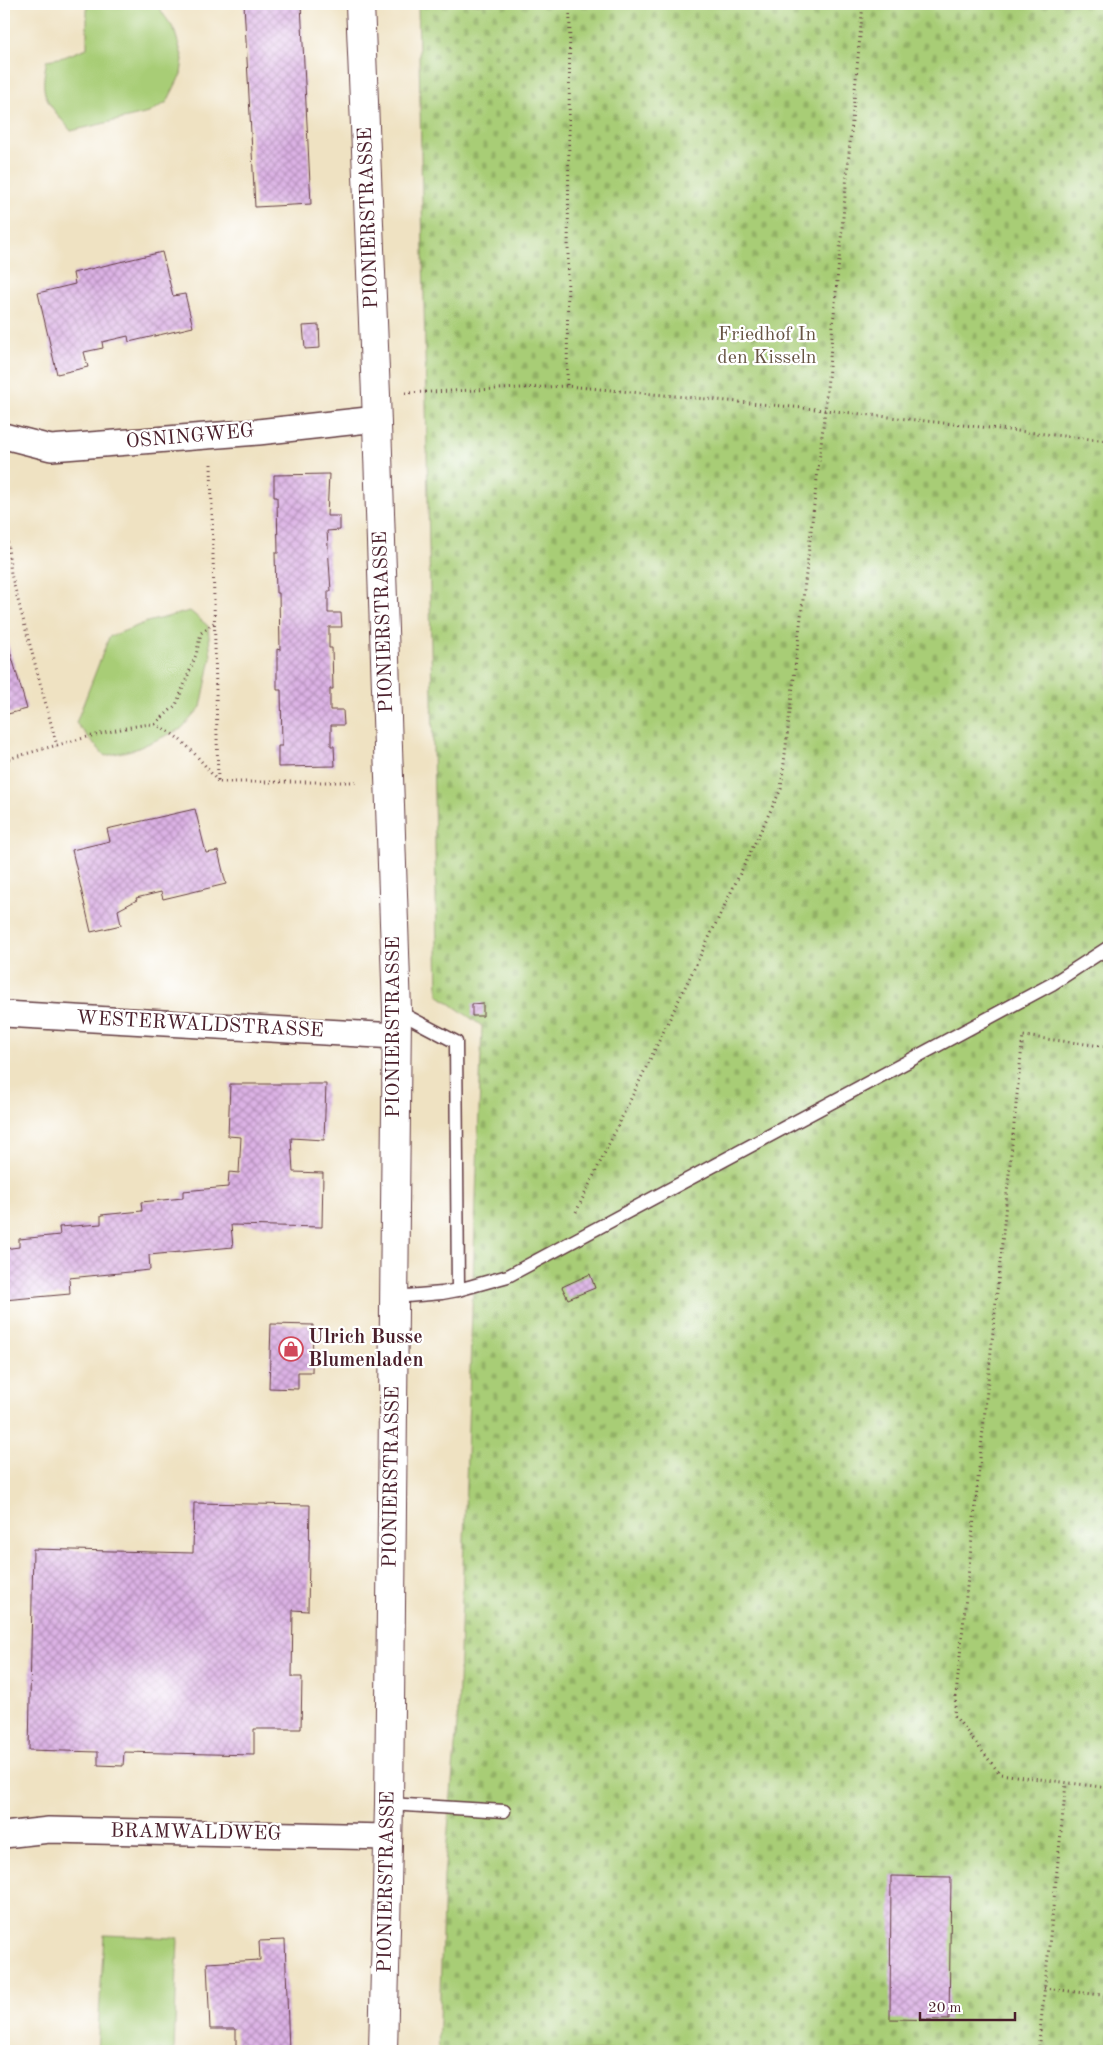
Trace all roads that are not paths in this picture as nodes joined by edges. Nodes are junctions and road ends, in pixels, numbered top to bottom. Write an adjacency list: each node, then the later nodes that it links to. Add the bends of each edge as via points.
1 (360, 4): 2 (street, PIONIERSTRASSE)
2 (377, 407): 3 (street, OSNINGWEG, via 258,432 51,448); 6 (street, PIONIERSTRASSE)
3 (4, 436)
4 (1109, 947): 7 (lane, via 1052,984 508,1276)
5 (4, 1014): 6 (street, WESTERWALDSTRASSE)
6 (397, 1024): 7 (lane, via 456,1042); 8 (street, PIONIERSTRASSE)
7 (458, 1290): 8 (lane)
8 (395, 1297): 9 (street, PIONIERSTRASSE)
9 (389, 1804): 10 (lane); 12 (street, PIONIERSTRASSE)
10 (504, 1811)
11 (4, 1835): 12 (street, BRAMWALDWEG, via 50,1830)
12 (388, 1837): 13 (street, PIONIERSTRASSE)
13 (383, 2051)

